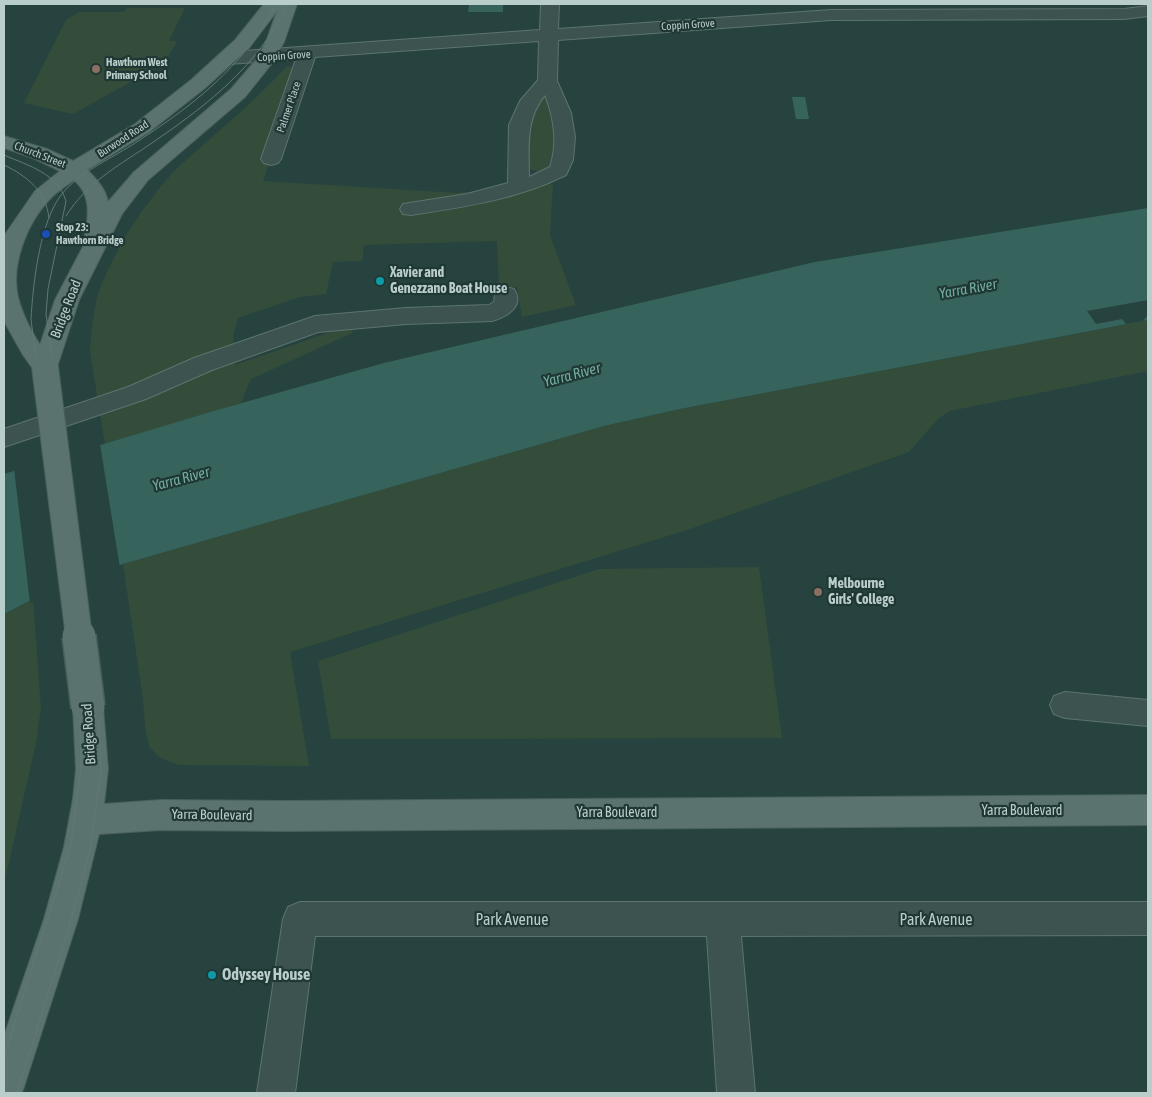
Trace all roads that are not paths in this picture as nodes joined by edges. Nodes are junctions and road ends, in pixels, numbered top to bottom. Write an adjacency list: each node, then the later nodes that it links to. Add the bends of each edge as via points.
1 (273, 4): 8 (main road, Burwood Road, via 250,36)
2 (288, 4): 7 (main road)
3 (550, 4): 5 (street)
4 (1148, 11): 5 (street, Coppin Grove, via 1124,14 831,15)
5 (548, 35): 6 (street, Coppin Grove); 9 (street)
6 (307, 54): 7 (street, Coppin Grove); 11 (street, Palmer Place)
7 (267, 57): 8 (street, Coppin Grove); 15 (main road, via 238,93 141,176 112,212)
8 (228, 58): 12 (main road, Burwood Road, via 142,128)
9 (547, 82): 13 (street, via 534,92 519,125); 13 (street, via 560,108 564,159 559,171)
10 (4, 142): 12 (main road, Church Street, via 49,156)
11 (271, 160)
12 (75, 169): 15 (main road, Church Street, via 90,185 100,208 98,230); 16 (main road, Burwood Road, via 42,195 17,232 8,254)
13 (518, 187): 14 (street)
14 (411, 209)
15 (90, 251): 18 (main road, Bridge Road, via 67,300)
16 (4, 288): 18 (main road, via 17,326)
17 (506, 294): 19 (street, via 502,310 492,313 315,324 204,364 138,393)
18 (45, 367): 25 (main road, Bridge Road, bridge, via 88,707 92,769)
19 (34, 427): 20 (street); 21 (street)
20 (4, 429)
21 (4, 438)
22 (1066, 705): 23 (street)
23 (1148, 713)
24 (1148, 810): 25 (main road, Yarra Boulevard, via 286,816 161,814)
25 (86, 820): 28 (main road, Bridge Road, via 61,918)
26 (1148, 919): 27 (street, Park Avenue)
27 (723, 920): 29 (street, Park Avenue, via 300,919); 30 (street)
28 (4, 1090)
29 (276, 1093)
30 (736, 1093)

